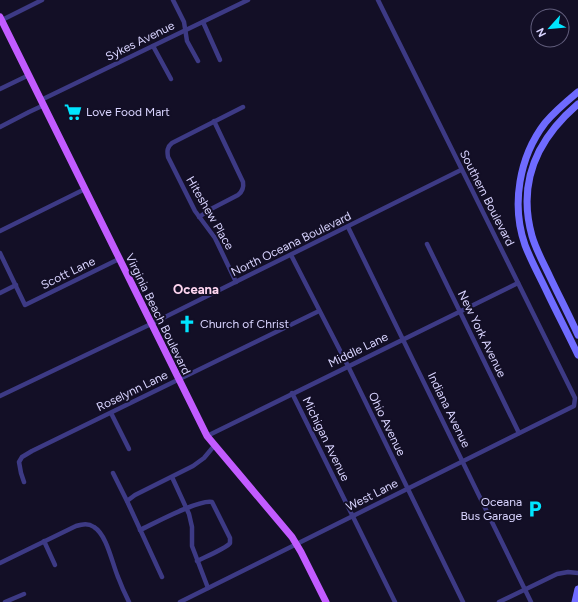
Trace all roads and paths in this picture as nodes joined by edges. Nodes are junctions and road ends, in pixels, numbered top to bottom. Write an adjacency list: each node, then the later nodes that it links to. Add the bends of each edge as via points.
1 (42, 0): 5 (street)
2 (173, 0): 7 (street, via 184,22)
3 (248, 0): 6 (street, Sykes Avenue)
4 (378, 0): 22 (street, Southern Boulevard)
5 (1, 18): 11 (main road, Virginia Beach Boulevard)
6 (203, 22): 7 (street, Sykes Avenue); 9 (street)
7 (185, 31): 8 (street, Sykes Avenue); 10 (street, via 187,41)
8 (153, 46): 12 (street); 15 (street, Sykes Avenue)
9 (220, 60)
10 (198, 61)
11 (29, 75): 13 (street); 15 (main road, Virginia Beach Boulevard)
12 (171, 79)
13 (0, 88)
14 (578, 92): 20 (main road, via 543,126)
15 (42, 103): 19 (street, Sykes Avenue); 23 (main road, Virginia Beach Boulevard)
16 (578, 104): 21 (main road, via 563,116 549,134)
17 (243, 107): 18 (street)
18 (214, 121): 24 (street, via 244,187 238,195); 24 (street, Hiteshew Place, via 172,143 167,152)
19 (0, 127)
20 (524, 163): 21 (main road); 40 (main road, via 518,199 522,234 531,259)
21 (533, 166): 38 (main road, via 529,178 527,203 532,237)
22 (461, 170): 25 (street, North Oceana Boulevard); 32 (street, Southern Boulevard)
23 (85, 189): 26 (street); 30 (main road, Virginia Beach Boulevard)
24 (199, 217): 31 (street, Hiteshew Place, via 215,238)
25 (348, 227): 29 (street, North Oceana Boulevard); 39 (street, Indiana Avenue)
26 (0, 231)
27 (427, 244): 36 (street, New York Avenue)
28 (0, 253): 33 (street)
29 (291, 255): 31 (street, North Oceana Boulevard); 35 (street, Ohio Avenue)
30 (119, 259): 33 (street, Scott Lane, via 26,305); 37 (main road, Virginia Beach Boulevard)
31 (236, 282): 37 (street, North Oceana Boulevard)
32 (518, 283): 36 (street, Middle Lane); 45 (street, Southern Boulevard, via 575,398)
33 (16, 285): 34 (street)
34 (0, 293)
35 (319, 311): 41 (street, Ohio Avenue); 42 (street, Roselynn Lane)
36 (459, 311): 39 (street, Middle Lane); 47 (street, New York Avenue)
37 (151, 324): 42 (main road, Virginia Beach Boulevard); 44 (street, North Oceana Boulevard)
38 (578, 335)
39 (403, 339): 41 (street, Middle Lane); 51 (street, Indiana Avenue)
40 (578, 355)
41 (348, 366): 43 (street, Middle Lane); 55 (street, Ohio Avenue)
42 (179, 380): 46 (street, Roselynn Lane); 48 (main road, Virginia Beach Boulevard)
43 (292, 393): 48 (street, Middle Lane); 58 (street, Michigan Avenue)
44 (0, 396)
45 (574, 406): 47 (street, West Lane)
46 (111, 413): 50 (street); 54 (street, Roselynn Lane, via 22,457 19,466)
47 (519, 433): 51 (street, West Lane)
48 (207, 436): 49 (main road, Virginia Beach Boulevard)
49 (214, 446): 53 (street, via 200,462); 61 (main road, Virginia Beach Boulevard)
50 (129, 449)
51 (463, 461): 55 (street, West Lane); 69 (street, Indiana Avenue)
52 (113, 474): 56 (street)
53 (172, 477): 56 (street); 57 (street)
54 (24, 482)
55 (408, 489): 58 (street, West Lane); 76 (street, Ohio Avenue)
56 (127, 501): 59 (street)
57 (186, 508): 59 (street); 62 (street, via 191,520 192,546); 62 (street, via 212,502 230,540 227,547)
58 (352, 516): 61 (street, West Lane); 75 (street, Michigan Avenue)
59 (140, 530): 66 (street)
60 (44, 541): 63 (street); 64 (street); 72 (street, via 81,524 94,527 103,540)
61 (297, 544): 67 (street, West Lane); 74 (main road, Virginia Beach Boulevard)
62 (197, 561): 67 (street)
63 (0, 563)
64 (55, 565)
65 (578, 573): 69 (street, via 557,574)
66 (162, 577)
67 (208, 588): 73 (street, West Lane)
68 (578, 589): 79 (main road)
69 (525, 590): 77 (street); 78 (street, Indiana Avenue)
70 (24, 594): 71 (street)
71 (5, 602)
72 (129, 602)
73 (180, 602)
74 (326, 602)
75 (395, 602)
76 (463, 602)
77 (499, 602)
78 (531, 602)
79 (575, 602)

